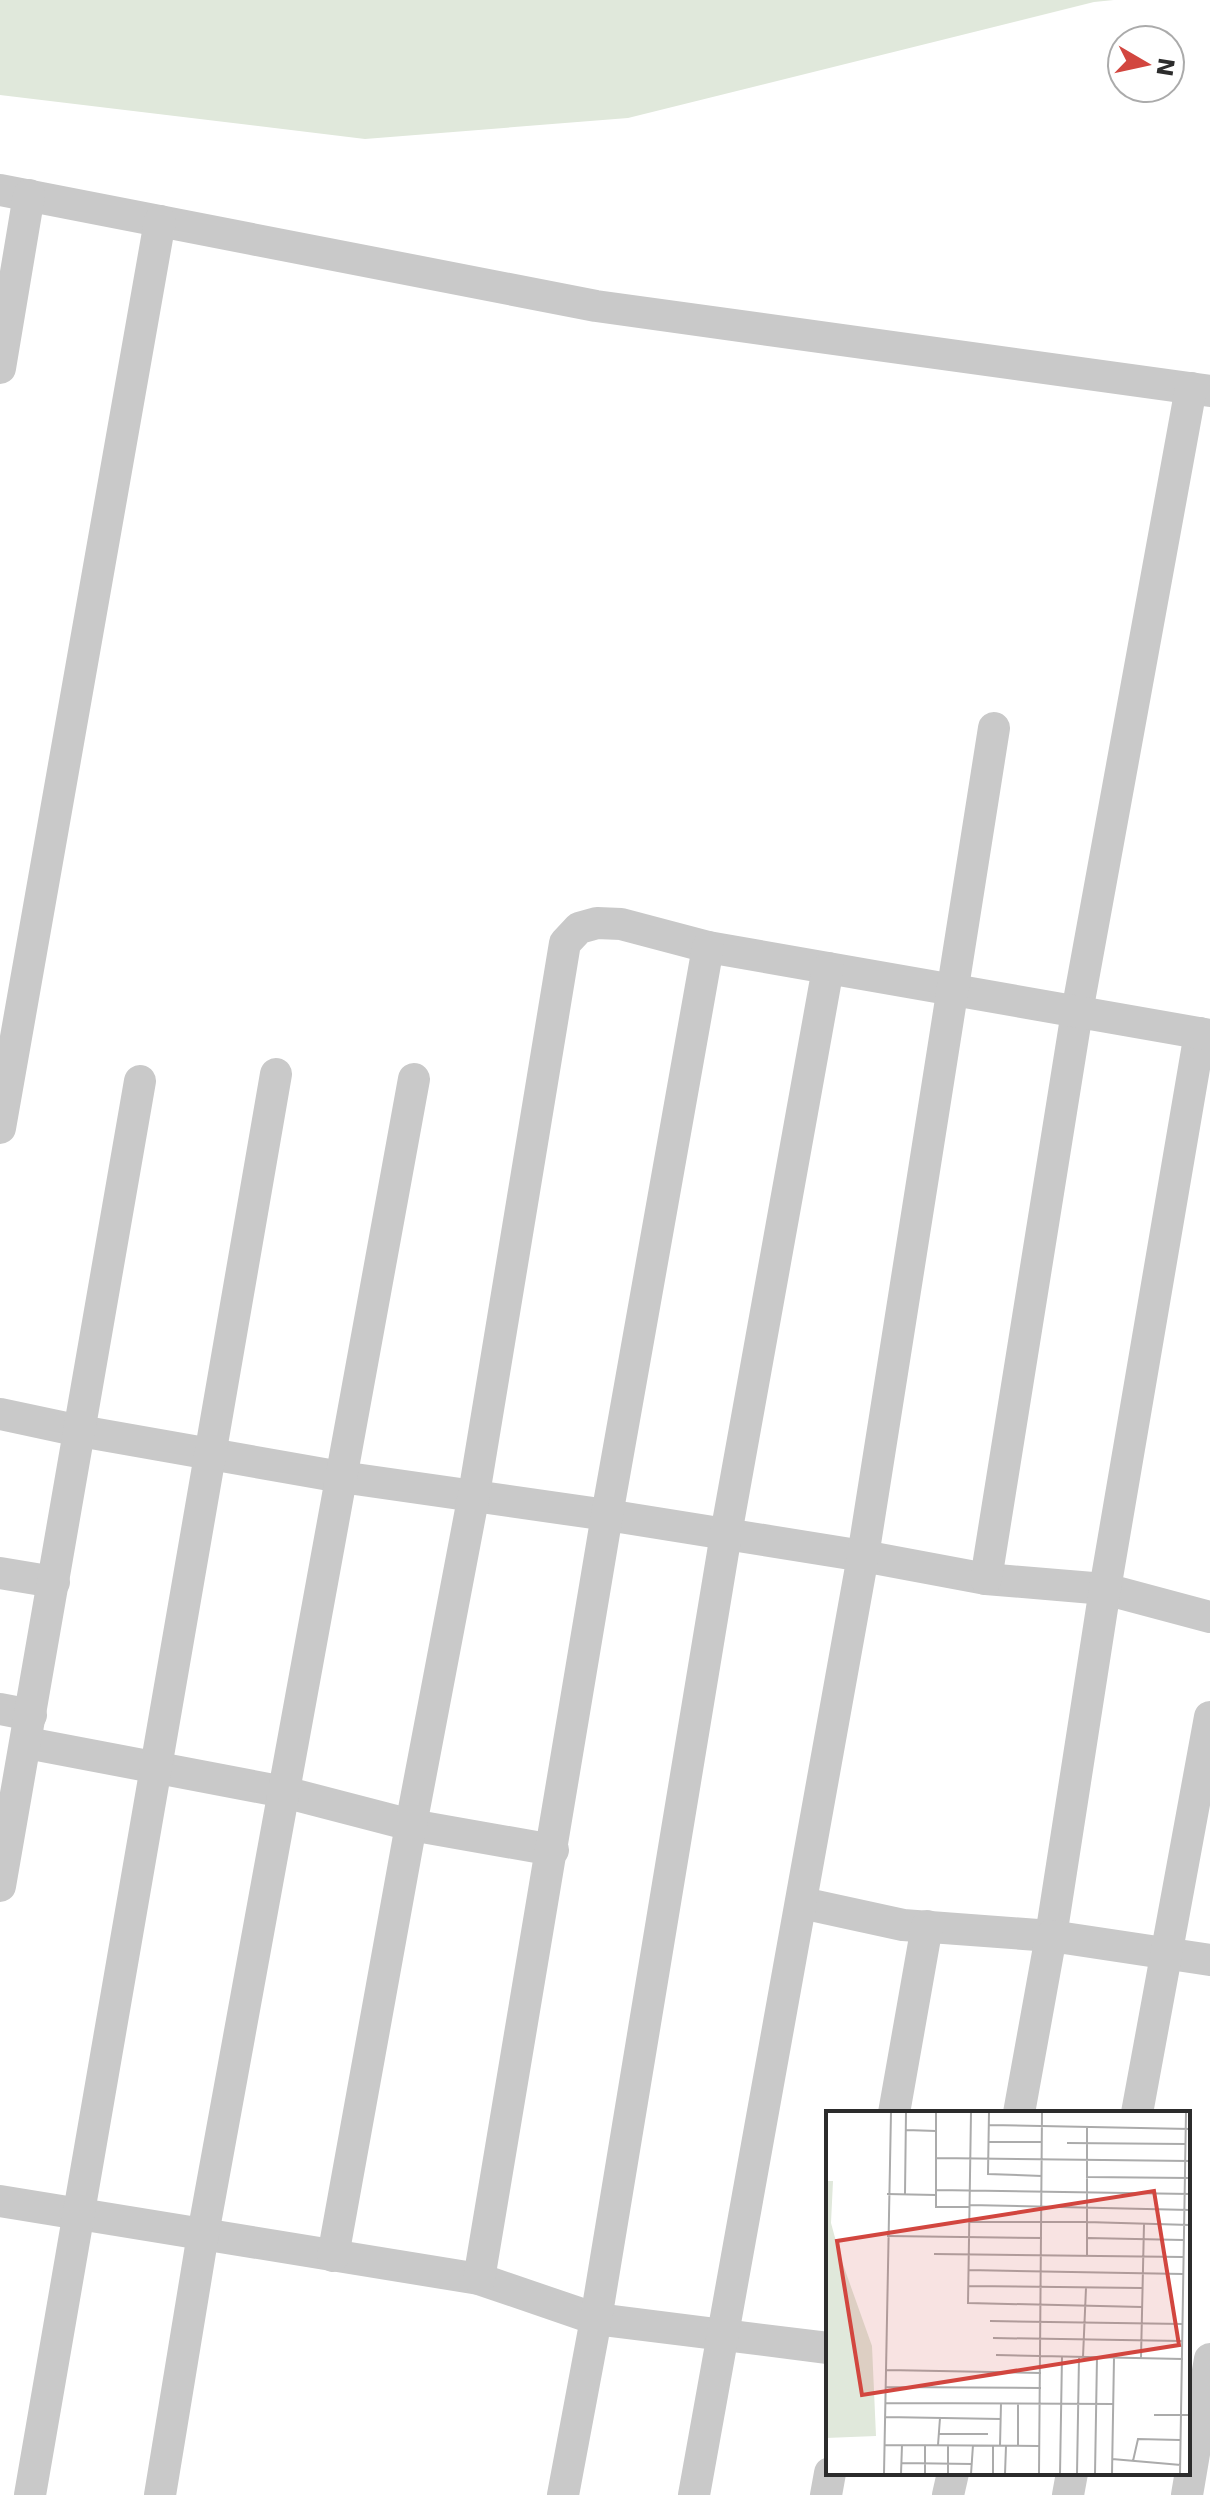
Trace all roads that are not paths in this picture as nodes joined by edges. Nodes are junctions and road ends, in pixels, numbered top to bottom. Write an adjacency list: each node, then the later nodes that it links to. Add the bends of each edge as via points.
1 (14, 192): 2 (street); 3 (street)
2 (160, 221): 4 (street, via 596,306); 14 (street)
3 (0, 368)
4 (1200, 390): 9 (street)
5 (994, 728): 8 (street)
6 (708, 947): 7 (street); 19 (street, via 621,924 597,923 579,928 565,943); 20 (street)
7 (828, 968): 8 (street); 21 (street)
8 (952, 990): 9 (street); 22 (street)
9 (1077, 1012): 10 (street); 24 (street)
10 (1205, 1034): 26 (street)
11 (276, 1074): 17 (street)
12 (414, 1079): 18 (street)
13 (140, 1081): 16 (street)
14 (0, 1128)
15 (0, 1414): 16 (street)
16 (80, 1431): 17 (street); 25 (street)
17 (210, 1454): 18 (street); 30 (street)
18 (341, 1477): 19 (street); 31 (street)
19 (474, 1494): 20 (street); 32 (street)
20 (607, 1515): 21 (street); 34 (street)
21 (726, 1534): 22 (street); 49 (street)
22 (863, 1556): 24 (street); 36 (street)
23 (0, 1573): 25 (street)
24 (986, 1579): 26 (street)
25 (54, 1582): 29 (street)
26 (1105, 1589): 27 (street); 38 (street)
27 (1210, 1617)
28 (1210, 1717): 39 (street)
29 (19, 1722): 30 (street); 33 (street)
30 (156, 1767): 31 (street); 45 (street)
31 (284, 1792): 32 (street); 46 (street)
32 (411, 1825): 34 (street); 47 (street)
33 (4, 1850): 35 (street)
34 (553, 1850): 48 (street)
35 (0, 1886)
36 (802, 1903): 37 (street); 50 (street)
37 (927, 1926): 38 (street); 41 (street)
38 (1051, 1936): 39 (street); 42 (street)
39 (1166, 1953): 40 (street); 43 (street)
40 (1210, 1960)
41 (894, 2111)
42 (1019, 2111)
43 (1137, 2111)
44 (0, 2201): 45 (street)
45 (79, 2213): 46 (street); 56 (street)
46 (203, 2234): 47 (street); 57 (street)
47 (333, 2256): 48 (street)
48 (479, 2279): 49 (street)
49 (596, 2319): 50 (street); 58 (street)
50 (724, 2335): 51 (street); 59 (street)
51 (826, 2348)
52 (1210, 2359): 63 (street)
53 (830, 2475): 60 (street)
54 (953, 2475): 61 (street)
55 (1072, 2475): 62 (street)
56 (30, 2495)
57 (160, 2495)
58 (563, 2495)
59 (694, 2495)
60 (826, 2495)
61 (948, 2495)
62 (1068, 2495)
63 (1187, 2495)

